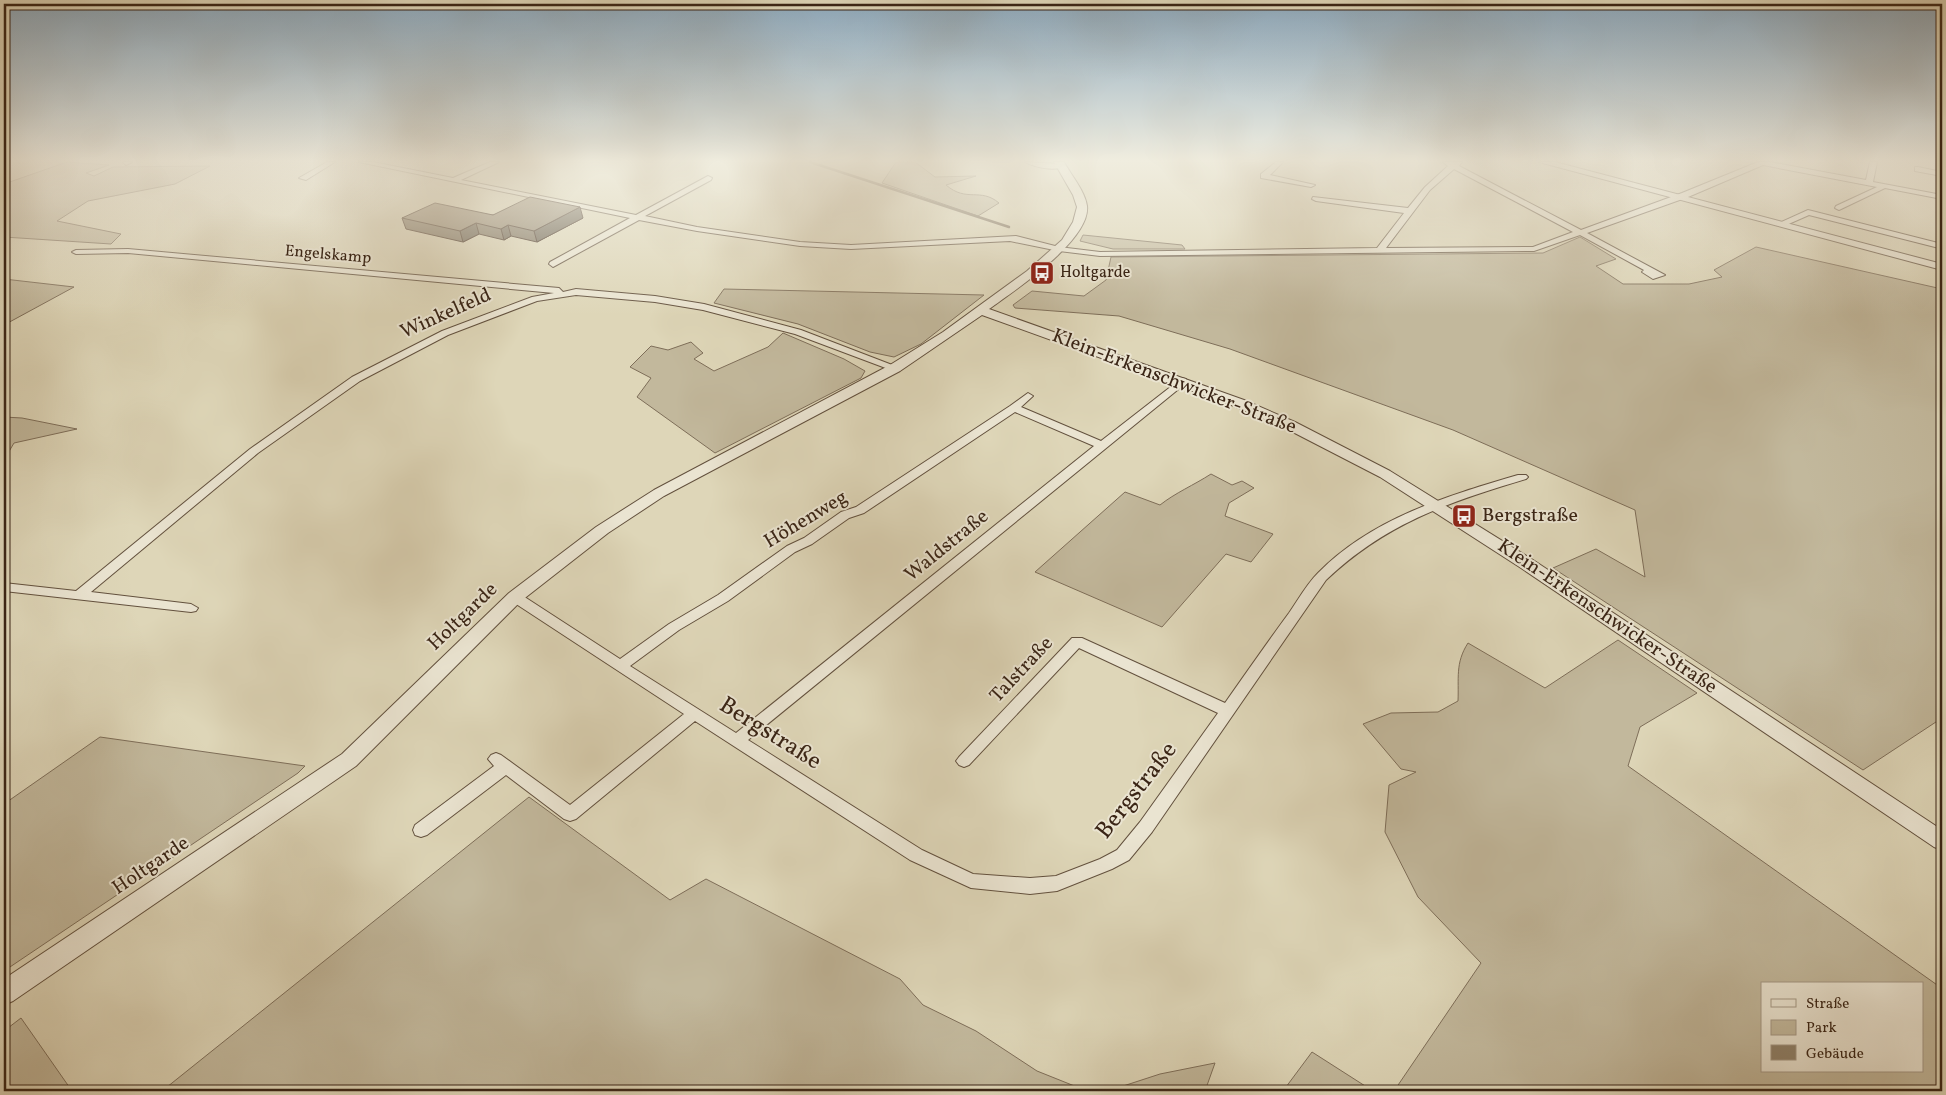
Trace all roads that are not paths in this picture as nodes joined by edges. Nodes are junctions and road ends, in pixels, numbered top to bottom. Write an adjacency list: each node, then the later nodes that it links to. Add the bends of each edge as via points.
1 (615, 213): 10 (street)
2 (647, 213): 10 (street)
3 (1080, 213): 13 (street)
4 (1408, 213): 15 (street)
5 (1542, 213): 12 (street)
6 (1634, 213): 12 (street)
7 (1739, 213): 11 (street)
8 (1806, 213): 11 (street)
9 (1819, 213): 14 (street)
10 (639, 218): 13 (street, via 749,238 851,247 1009,238); 17 (street)
11 (1781, 224): 18 (street)
12 (1580, 233): 15 (street, via 1534,249); 19 (street)
13 (1062, 246): 15 (street, via 1100,254); 20 (street, Holtgarde)
14 (1939, 246)
15 (1380, 250)
16 (76, 252): 21 (street, Engelskamp, via 128,251)
17 (553, 264)
18 (1942, 267)
19 (1652, 270)
20 (1016, 284): 22 (street, Holtgarde); 23 (street, via 1004,306)
21 (576, 292): 25 (street, Winkelfeld, via 655,299 752,318); 33 (street, Winkelfeld, via 535,299 492,314 445,333 356,379 254,451)
22 (982, 308): 23 (street, Klein-Erkenschwicker-Straße); 24 (street, Klein-Erkenschwicker-Straße); 25 (street, Holtgarde)
23 (1014, 318): 24 (street, Klein-Erkenschwicker-Straße)
24 (1036, 329): 26 (street, Klein-Erkenschwicker-Straße)
25 (895, 368): 34 (street, Holtgarde, via 659,494 602,530)
26 (1182, 381): 29 (street, Waldstraße); 31 (street, Klein-Erkenschwicker-Straße, via 1335,447)
27 (1028, 396): 28 (street, Höhenweg)
28 (1014, 408): 29 (street); 36 (street, Höhenweg, via 860,510 845,515 790,549)
29 (1101, 444): 39 (street, Waldstraße)
30 (1522, 477): 31 (street, Bergstraße)
31 (1437, 505): 37 (street, Bergstraße, via 1388,526 1340,556 1321,577); 42 (street, Klein-Erkenschwicker-Straße)
32 (4, 587): 33 (street)
33 (80, 595): 35 (street)
34 (516, 597): 36 (street, Bergstraße); 43 (street, Holtgarde, via 348,760)
35 (191, 608)
36 (620, 666): 38 (street, Bergstraße)
37 (1228, 711): 39 (street, Bergstraße, via 1123,855 1057,883 1030,886 971,881 916,855); 40 (street, Talstraße, via 1077,641)
38 (694, 714): 39 (street, Bergstraße); 41 (street, Bergstraße, via 570,814 501,762)
39 (736, 741)
40 (964, 760)
41 (422, 830)
42 (1942, 841)
43 (4, 993)

